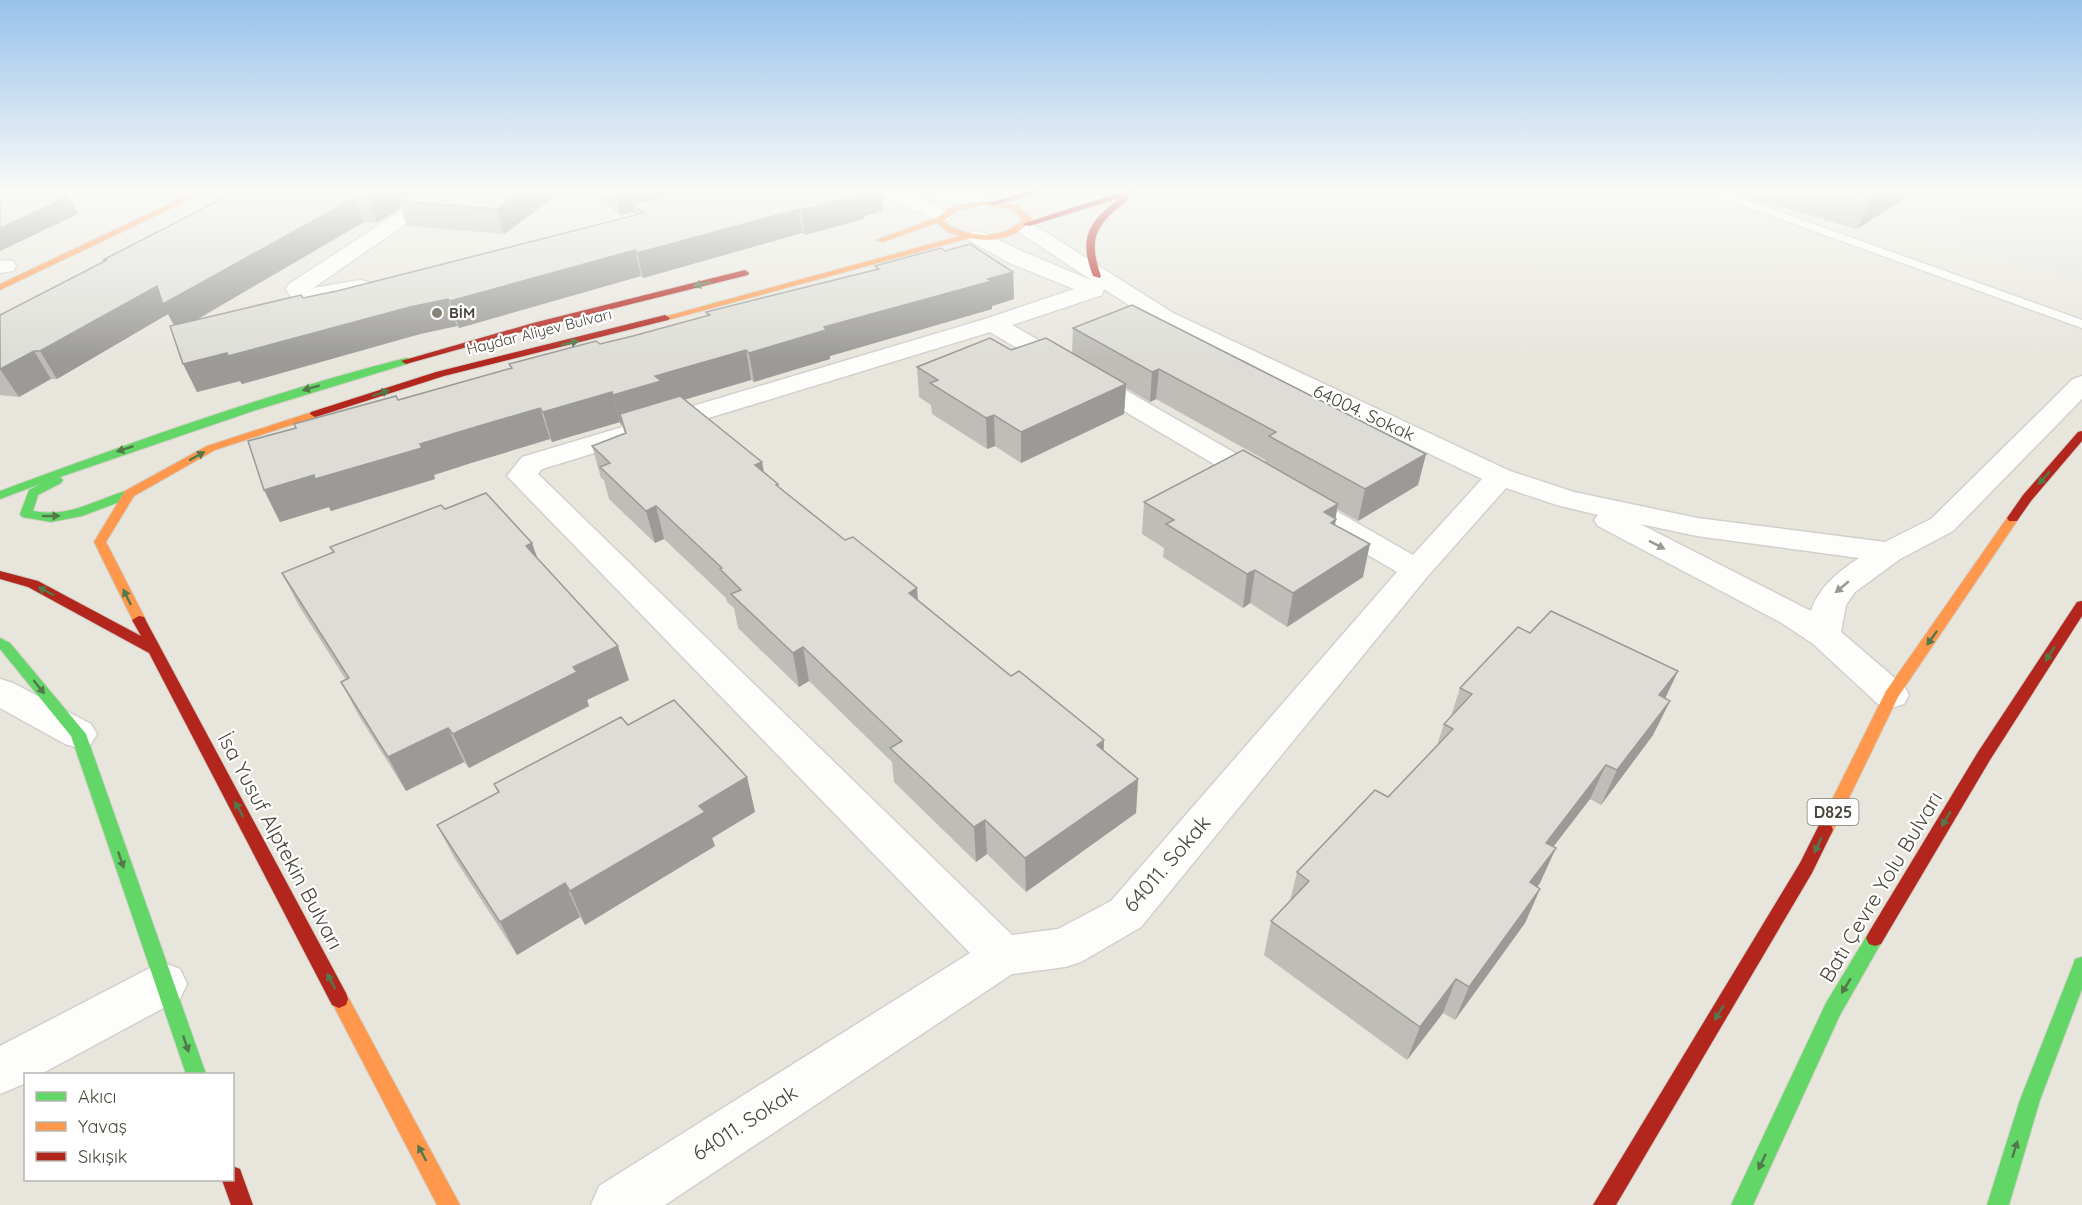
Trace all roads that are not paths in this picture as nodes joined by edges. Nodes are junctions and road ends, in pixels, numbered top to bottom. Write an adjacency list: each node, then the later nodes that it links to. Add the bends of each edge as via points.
1 (63, 246): 8 (main road)
2 (361, 246): 10 (street, via 297,289 314,295)
3 (939, 246): 18 (main road, Haydar Aliyev Bulvarı, one-way to 3, via 211,448 440,374)
4 (993, 246): 11 (street, 64004. Sokak)
5 (1051, 246): 11 (street, 64004. Sokak)
6 (1088, 246): 11 (main road)
7 (1866, 246): 13 (lane)
8 (5, 269)
9 (753, 271): 16 (main road, Haydar Aliyev Bulvarı, one-way to 16, via 536,325 294,393)
10 (382, 282)
11 (1095, 283): 12 (street); 17 (street, 64004. Sokak)
12 (993, 324): 22 (street); 31 (street, via 532,463 521,476)
13 (2082, 324)
14 (2082, 384): 21 (street, via 1942,525)
15 (2082, 434): 29 (main road, D825, one-way to 29, via 2028,498)
16 (98, 458): 18 (main road, Haydar Aliyev Bulvarı, one-way to 18, via 33,493 27,514 51,518 82,512); 19 (main road, Haydar Aliyev Bulvarı)
17 (1500, 477): 20 (street, 64004. Sokak); 22 (street, 64011. Sokak)
18 (129, 494): 27 (main road, Haydar Aliyev Bulvarı, one-way to 18, via 100,542)
19 (0, 495)
20 (1567, 499): 21 (street, via 1697,527); 25 (street, one-way to 25)
21 (1889, 552): 25 (street, one-way to 25, via 1835,592 1825,614)
22 (1416, 570): 31 (street, 64011. Sokak, via 1126,914 1065,948)
23 (0, 575): 27 (main road, one-way to 23, via 33,584)
24 (2082, 605): 41 (main road, Batı Çevre Yolu Bulvarı, one-way to 41, via 1984,756 1833,1009)
25 (1824, 634): 29 (street)
26 (0, 643): 30 (main road, one-way to 30)
27 (153, 649): 38 (main road, İsa Yusuf Alptekin Bulvarı, one-way to 27)
28 (0, 692): 30 (street)
29 (1891, 695): 40 (main road, D825, one-way to 40, via 1806,868)
30 (78, 734): 33 (main road, one-way to 33)
31 (1003, 956): 39 (street, 64011. Sokak)
32 (2082, 965): 42 (main road, one-way to 32, via 2030,1101)
33 (165, 984): 34 (street); 35 (main road, one-way to 35)
34 (0, 1071)
35 (196, 1073)
36 (233, 1181): 37 (main road)
37 (242, 1205)
38 (449, 1205)
39 (618, 1205)
40 (1604, 1205)
41 (1742, 1205)
42 (1998, 1205)

